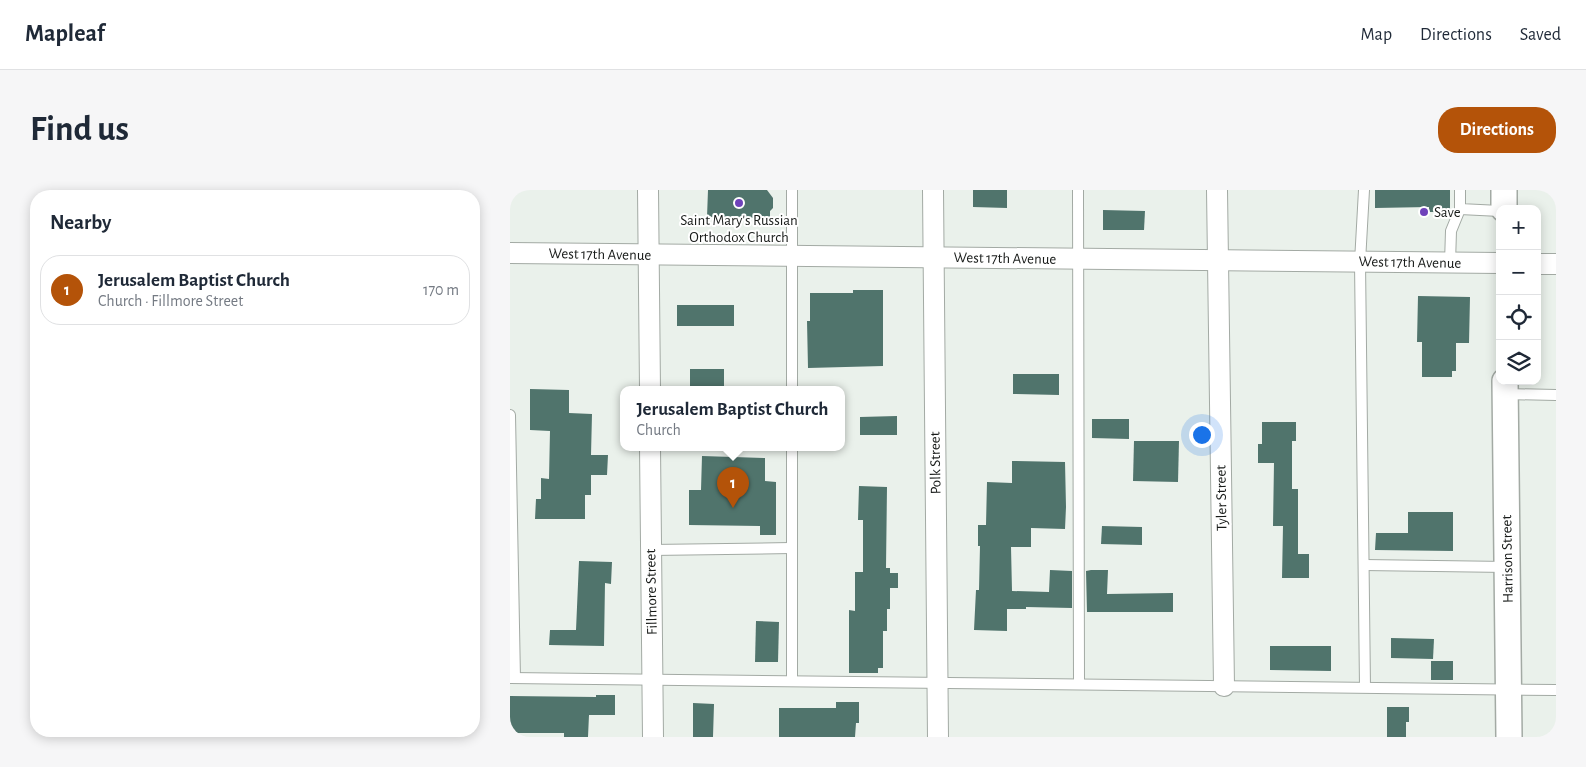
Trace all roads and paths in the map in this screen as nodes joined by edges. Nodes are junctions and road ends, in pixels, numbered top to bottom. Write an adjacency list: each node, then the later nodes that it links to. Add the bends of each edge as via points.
1 (648, 190): 13 (street)
2 (792, 190): 14 (lane)
3 (933, 190): 15 (street, Polk Street)
4 (1078, 190): 16 (lane)
5 (1217, 190): 17 (street, Tyler Street)
6 (1364, 190): 18 (lane)
7 (1460, 190): 10 (lane)
8 (1504, 190): 9 (street)
9 (1504, 205)
10 (1460, 209): 11 (lane); 19 (lane, via 1451,231)
11 (1496, 211)
12 (510, 253): 13 (street, West 17th Avenue)
13 (648, 254): 14 (street, West 17th Avenue); 23 (street)
14 (793, 256): 15 (street, West 17th Avenue); 24 (lane)
15 (933, 257): 16 (street, West 17th Avenue); 37 (street, Polk Street)
16 (1078, 259): 17 (street, West 17th Avenue); 38 (lane)
17 (1218, 260): 18 (street, West 17th Avenue); 39 (street, Tyler Street)
18 (1360, 262): 19 (street, West 17th Avenue); 32 (lane)
19 (1450, 263): 20 (street, West 17th Avenue)
20 (1496, 263)
21 (1541, 264): 22 (street)
22 (1556, 264)
23 (650, 386)
24 (792, 386)
25 (1506, 388): 26 (lane); 33 (street, Harrison Street)
26 (1556, 395)
27 (510, 415): 34 (lane)
28 (650, 451): 31 (street, Fillmore Street)
29 (792, 451): 30 (lane)
30 (791, 548): 31 (lane); 36 (lane)
31 (651, 550): 35 (street, Fillmore Street)
32 (1364, 565): 33 (lane); 40 (lane)
33 (1507, 567): 41 (street, Harrison Street)
34 (512, 678): 35 (lane)
35 (652, 679): 36 (lane); 43 (street, Fillmore Street)
36 (792, 681): 37 (lane)
37 (938, 682): 38 (lane); 44 (street, Polk Street)
38 (1079, 684): 39 (lane)
39 (1224, 686): 40 (lane)
40 (1365, 687): 41 (lane)
41 (1509, 689): 42 (lane); 45 (street, Harrison Street)
42 (1556, 690)
43 (653, 737)
44 (938, 737)
45 (1509, 737)

